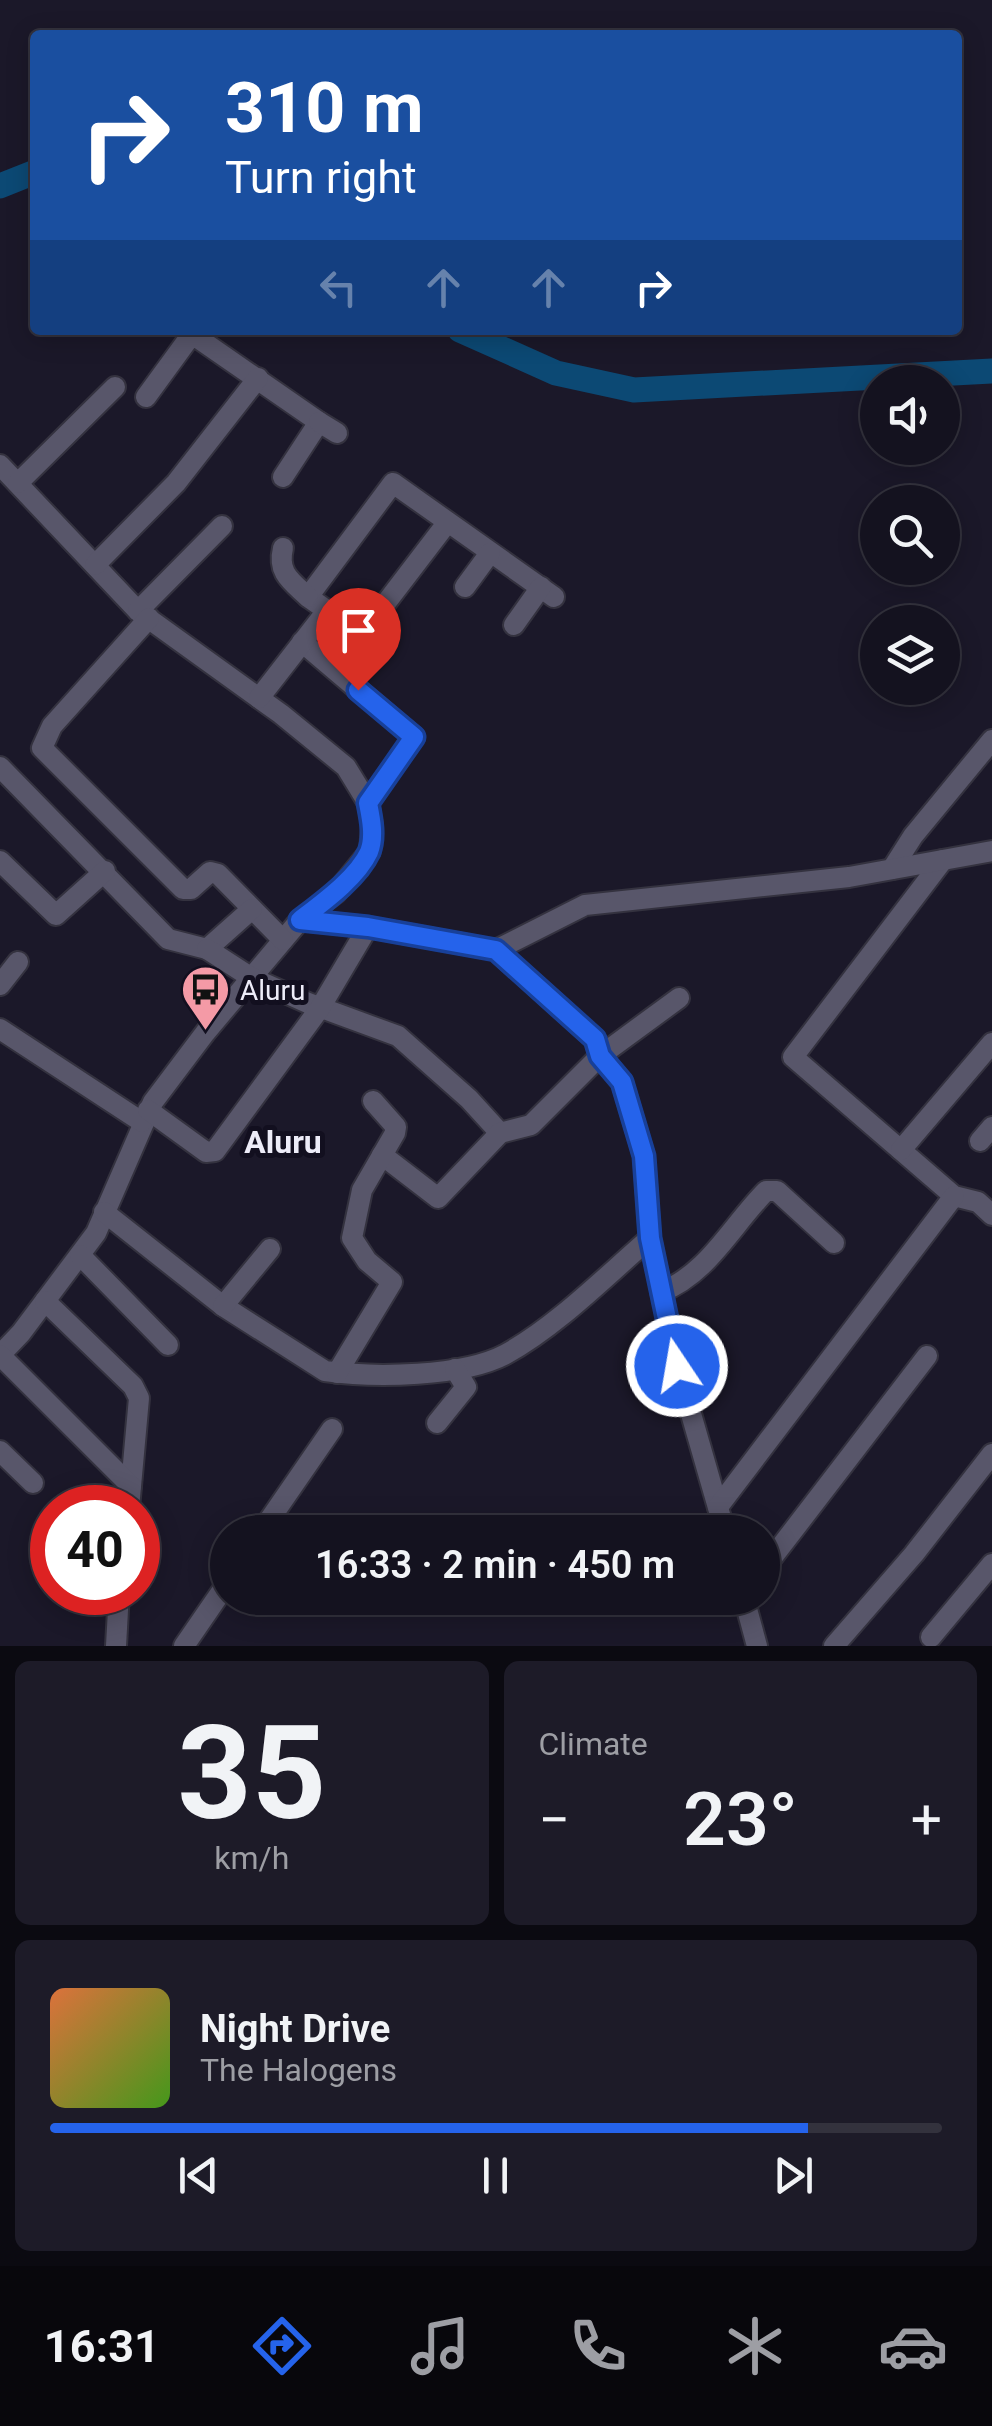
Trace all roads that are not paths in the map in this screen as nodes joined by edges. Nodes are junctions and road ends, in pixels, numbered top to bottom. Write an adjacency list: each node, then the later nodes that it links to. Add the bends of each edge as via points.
1 (191, 335): 5 (street)
2 (194, 335): 3 (street)
3 (258, 378): 7 (street, via 328,428); 13 (street, via 176,482)
4 (114, 387): 8 (street)
5 (146, 397)
6 (0, 465): 8 (street)
7 (283, 477)
8 (18, 483): 13 (street)
9 (447, 523): 12 (street); 15 (street, via 394,483); 16 (street, via 366,629 355,630)
10 (222, 526): 17 (street)
11 (284, 548): 15 (street, via 283,574)
12 (490, 553): 14 (street); 18 (street, via 548,592)
13 (95, 565): 17 (street)
14 (464, 587)
15 (308, 597): 16 (street)
16 (326, 612): 19 (street)
17 (144, 614): 20 (street); 29 (street, via 52,726 42,748 183,889 218,874)
18 (514, 624)
19 (302, 642): 20 (street); 23 (street, via 414,737)
20 (259, 698): 23 (street, via 346,767)
21 (992, 740): 27 (street)
22 (0, 767): 28 (street)
23 (368, 803): 30 (street, via 370,851 336,893)
24 (992, 851): 25 (street)
25 (944, 860): 27 (street); 46 (street, via 793,1057)
26 (0, 861): 28 (street, via 56,916)
27 (892, 869): 34 (street, via 586,905)
28 (105, 871): 33 (street, via 168,938)
29 (252, 908): 32 (street); 33 (street)
30 (300, 920): 31 (street); 32 (street)
31 (368, 927): 34 (street); 39 (street)
32 (283, 940): 36 (street)
33 (207, 950): 36 (street)
34 (496, 950): 42 (street, via 595,1039)
35 (18, 962): 37 (street)
36 (252, 978): 39 (street); 44 (street)
37 (0, 985)
38 (678, 998): 42 (street)
39 (320, 1008): 44 (street, via 215,1150 206,1152); 45 (street, via 398,1036)
40 (0, 1029): 44 (street)
41 (992, 1043): 46 (street)
42 (600, 1056): 45 (street, via 531,1126); 51 (street, via 622,1082 644,1156)
43 (373, 1101): 47 (street, via 396,1127)
44 (145, 1116): 49 (street)
45 (500, 1133): 47 (street, via 438,1198)
46 (901, 1150): 48 (street)
47 (382, 1155): 62 (street, via 362,1190 352,1238 392,1282)
48 (954, 1196): 50 (street, via 978,1202); 70 (street)
49 (104, 1212): 54 (street); 57 (street)
50 (992, 1215)
51 (650, 1238): 55 (street); 61 (street, via 505,1355)
52 (834, 1243): 55 (street, via 777,1191 766,1191 689,1276)
53 (270, 1249): 57 (street)
54 (80, 1255): 56 (street); 58 (street)
55 (661, 1292): 70 (street)
56 (45, 1302): 59 (street); 69 (street, via 139,1398)
57 (223, 1306): 62 (street, via 325,1372)
58 (168, 1344)
59 (0, 1355): 68 (street)
60 (927, 1356): 73 (street)
61 (456, 1368): 62 (street, via 436,1374); 63 (street, via 466,1387)
62 (337, 1373)
63 (436, 1422)
64 (332, 1429): 71 (street)
65 (0, 1451): 67 (street)
66 (992, 1454): 82 (street)
67 (33, 1483)
68 (119, 1485)
69 (131, 1485)
70 (718, 1507): 72 (street)
71 (274, 1515)
72 (720, 1515)
73 (780, 1548)
74 (992, 1564): 78 (street)
75 (210, 1608): 80 (street)
76 (118, 1615): 79 (street)
77 (749, 1615): 81 (street)
78 (932, 1643)
79 (116, 1646)
80 (184, 1646)
81 (757, 1646)
82 (834, 1646)

